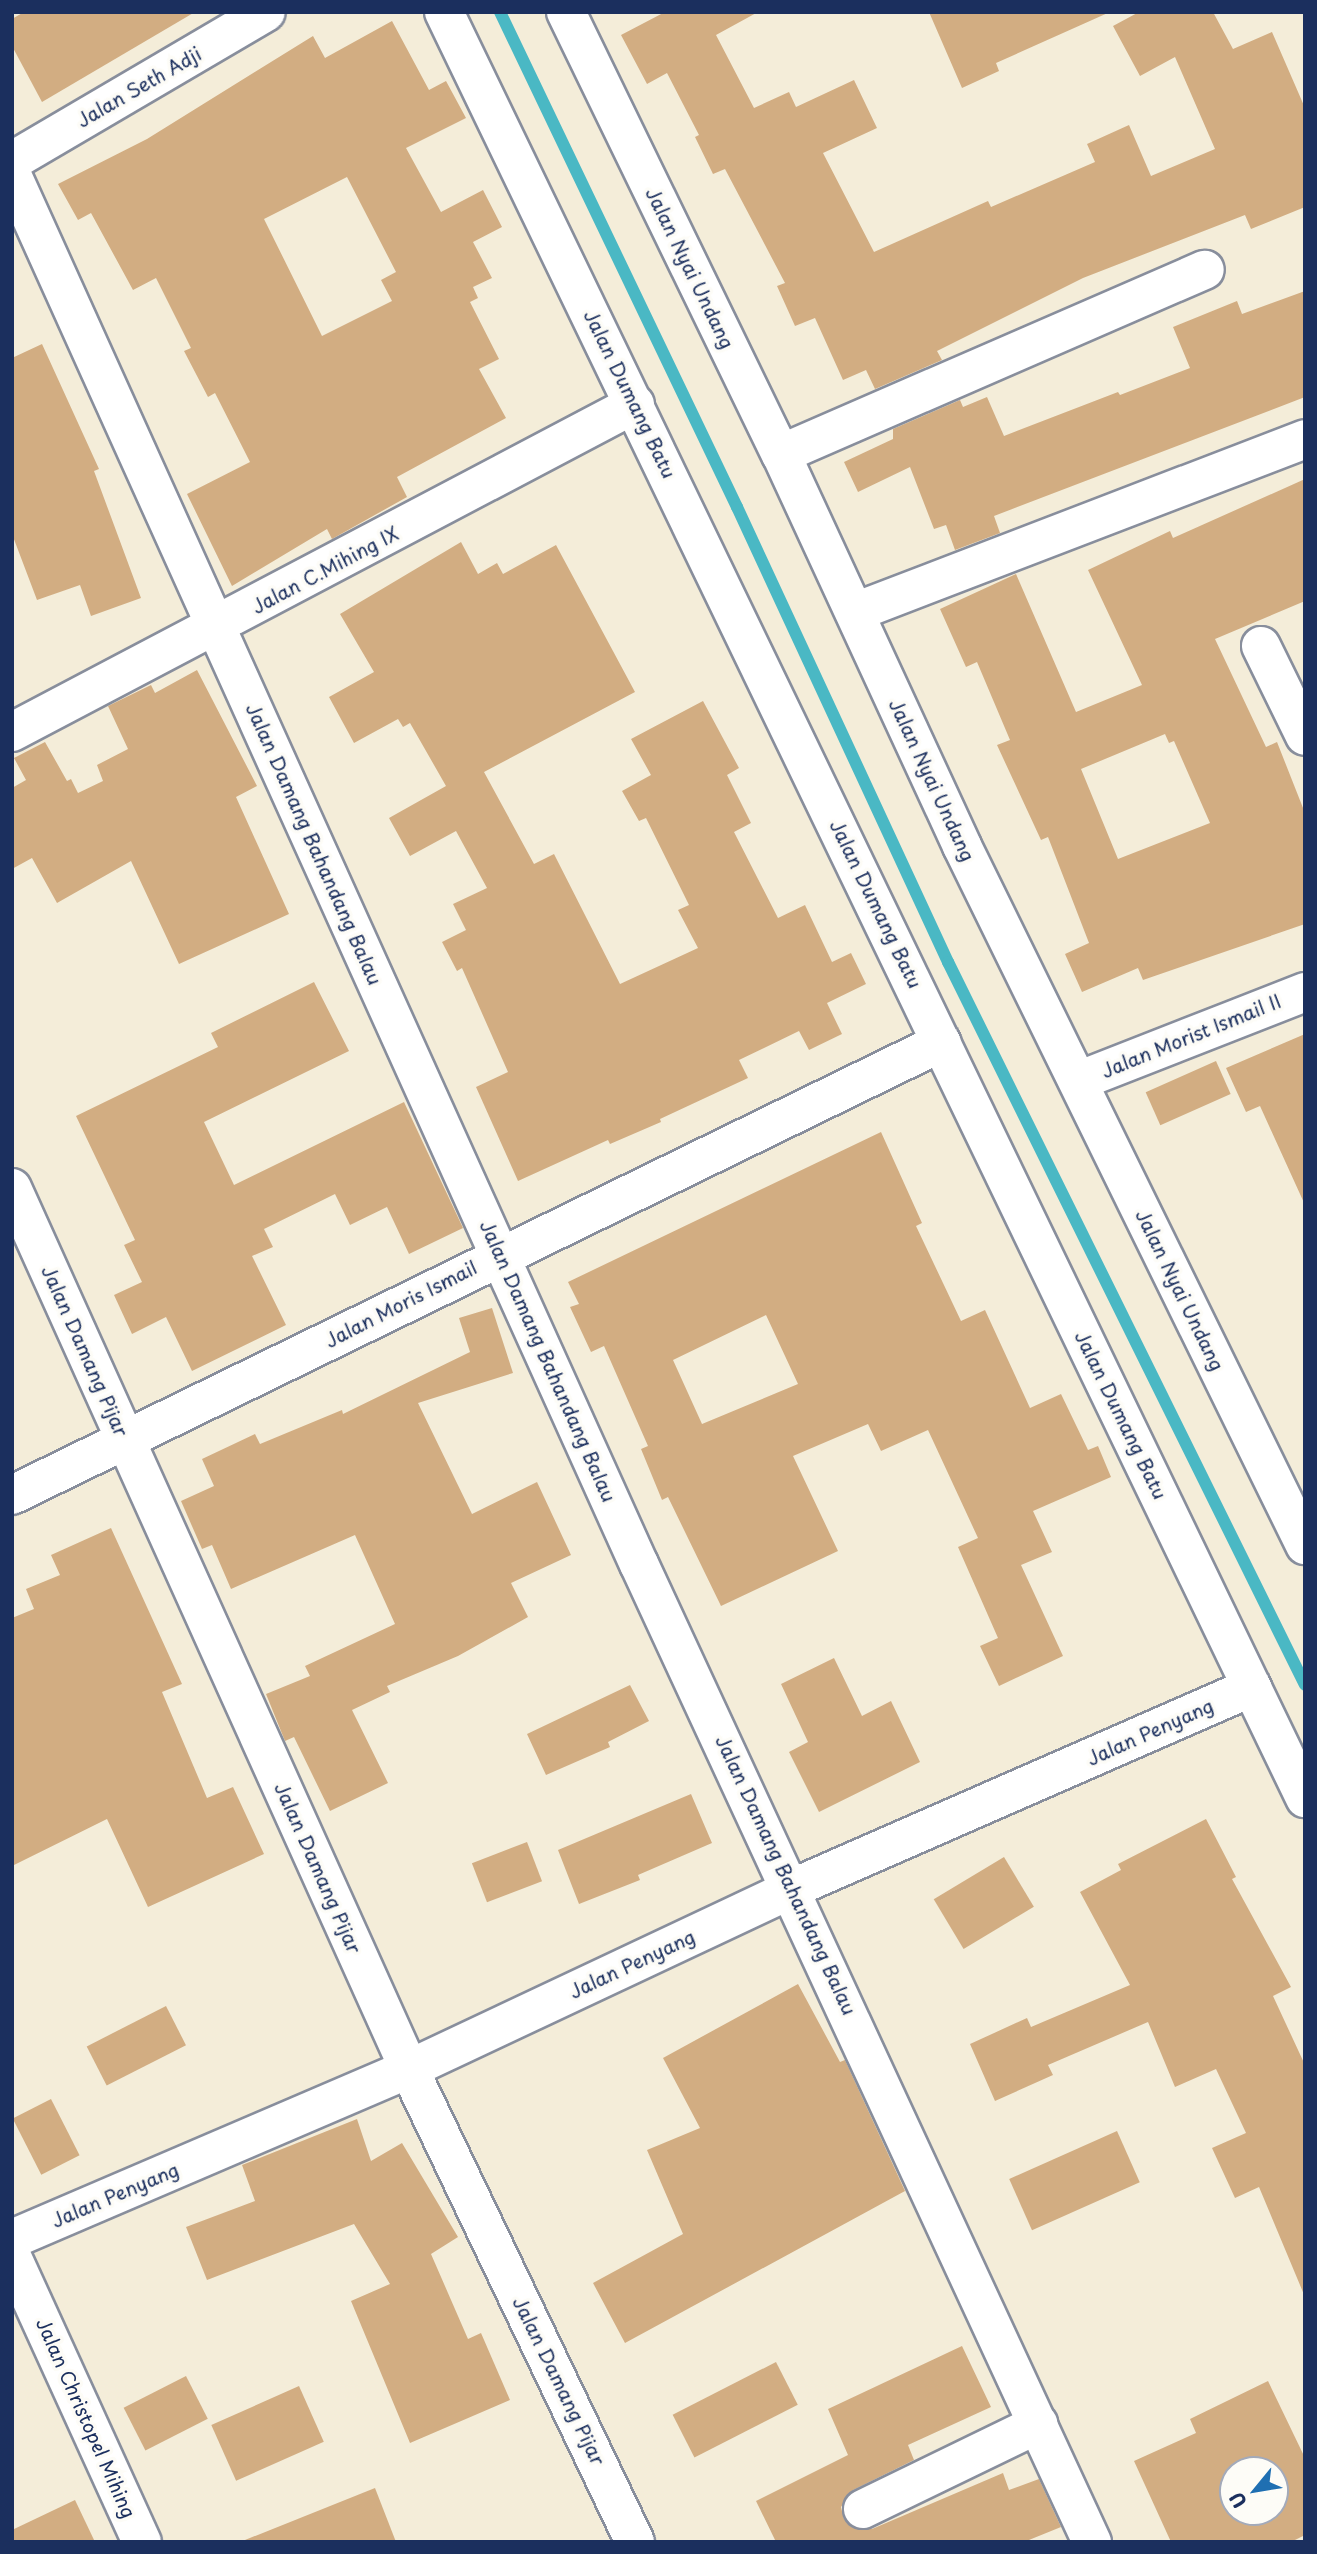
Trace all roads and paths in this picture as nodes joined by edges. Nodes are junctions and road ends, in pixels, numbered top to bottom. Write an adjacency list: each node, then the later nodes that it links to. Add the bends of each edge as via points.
1 (266, 12): 4 (street, Jalan Seth Adji)
2 (444, 12): 7 (street, Jalan Dumang Batu)
3 (566, 12): 9 (street, Jalan Nyai Undang)
4 (12, 161)
5 (12, 175): 11 (street, Jalan Damang Bahandang Balau)
6 (1205, 270): 9 (street)
7 (635, 404): 11 (street, Jalan C.Mihing IX); 16 (street, Jalan Dumang Batu)
8 (1305, 439): 10 (street)
9 (780, 454): 10 (street, Jalan Nyai Undang)
10 (855, 612): 17 (street, Jalan Nyai Undang, via 962,846)
11 (217, 628): 13 (street, Jalan C.Mihing IX); 19 (street, Jalan Damang Bahandang Balau)
12 (1261, 646): 14 (street)
13 (12, 732)
14 (1305, 736)
15 (1305, 992): 17 (street, Jalan Morist Ismail II)
16 (943, 1042): 19 (street, Jalan Moris Ismail); 23 (street, Jalan Dumang Batu)
17 (1078, 1081): 22 (street, Jalan Nyai Undang)
18 (12, 1188): 20 (street, Jalan Damang Pijar)
19 (500, 1254): 20 (street, Jalan Moris Ismail); 25 (street, Jalan Damang Bahandang Balau)
20 (126, 1442): 21 (street, Jalan Moris Ismail); 26 (street, Jalan Damang Pijar)
21 (12, 1495)
22 (1305, 1545)
23 (1252, 1687): 24 (street, Jalan Dumang Batu); 25 (street, Jalan Penyang)
24 (1305, 1798)
25 (793, 1888): 26 (street, Jalan Penyang); 29 (street, Jalan Damang Bahandang Balau)
26 (409, 2069): 27 (street, Jalan Penyang); 32 (street, Jalan Damang Pijar)
27 (12, 2239)
28 (12, 2257): 31 (street, Jalan Christopel Mihing)
29 (1038, 2424): 30 (street); 33 (street, Jalan Damang Bahandang Balau)
30 (863, 2509)
31 (142, 2542)
32 (635, 2542)
33 (1092, 2542)

